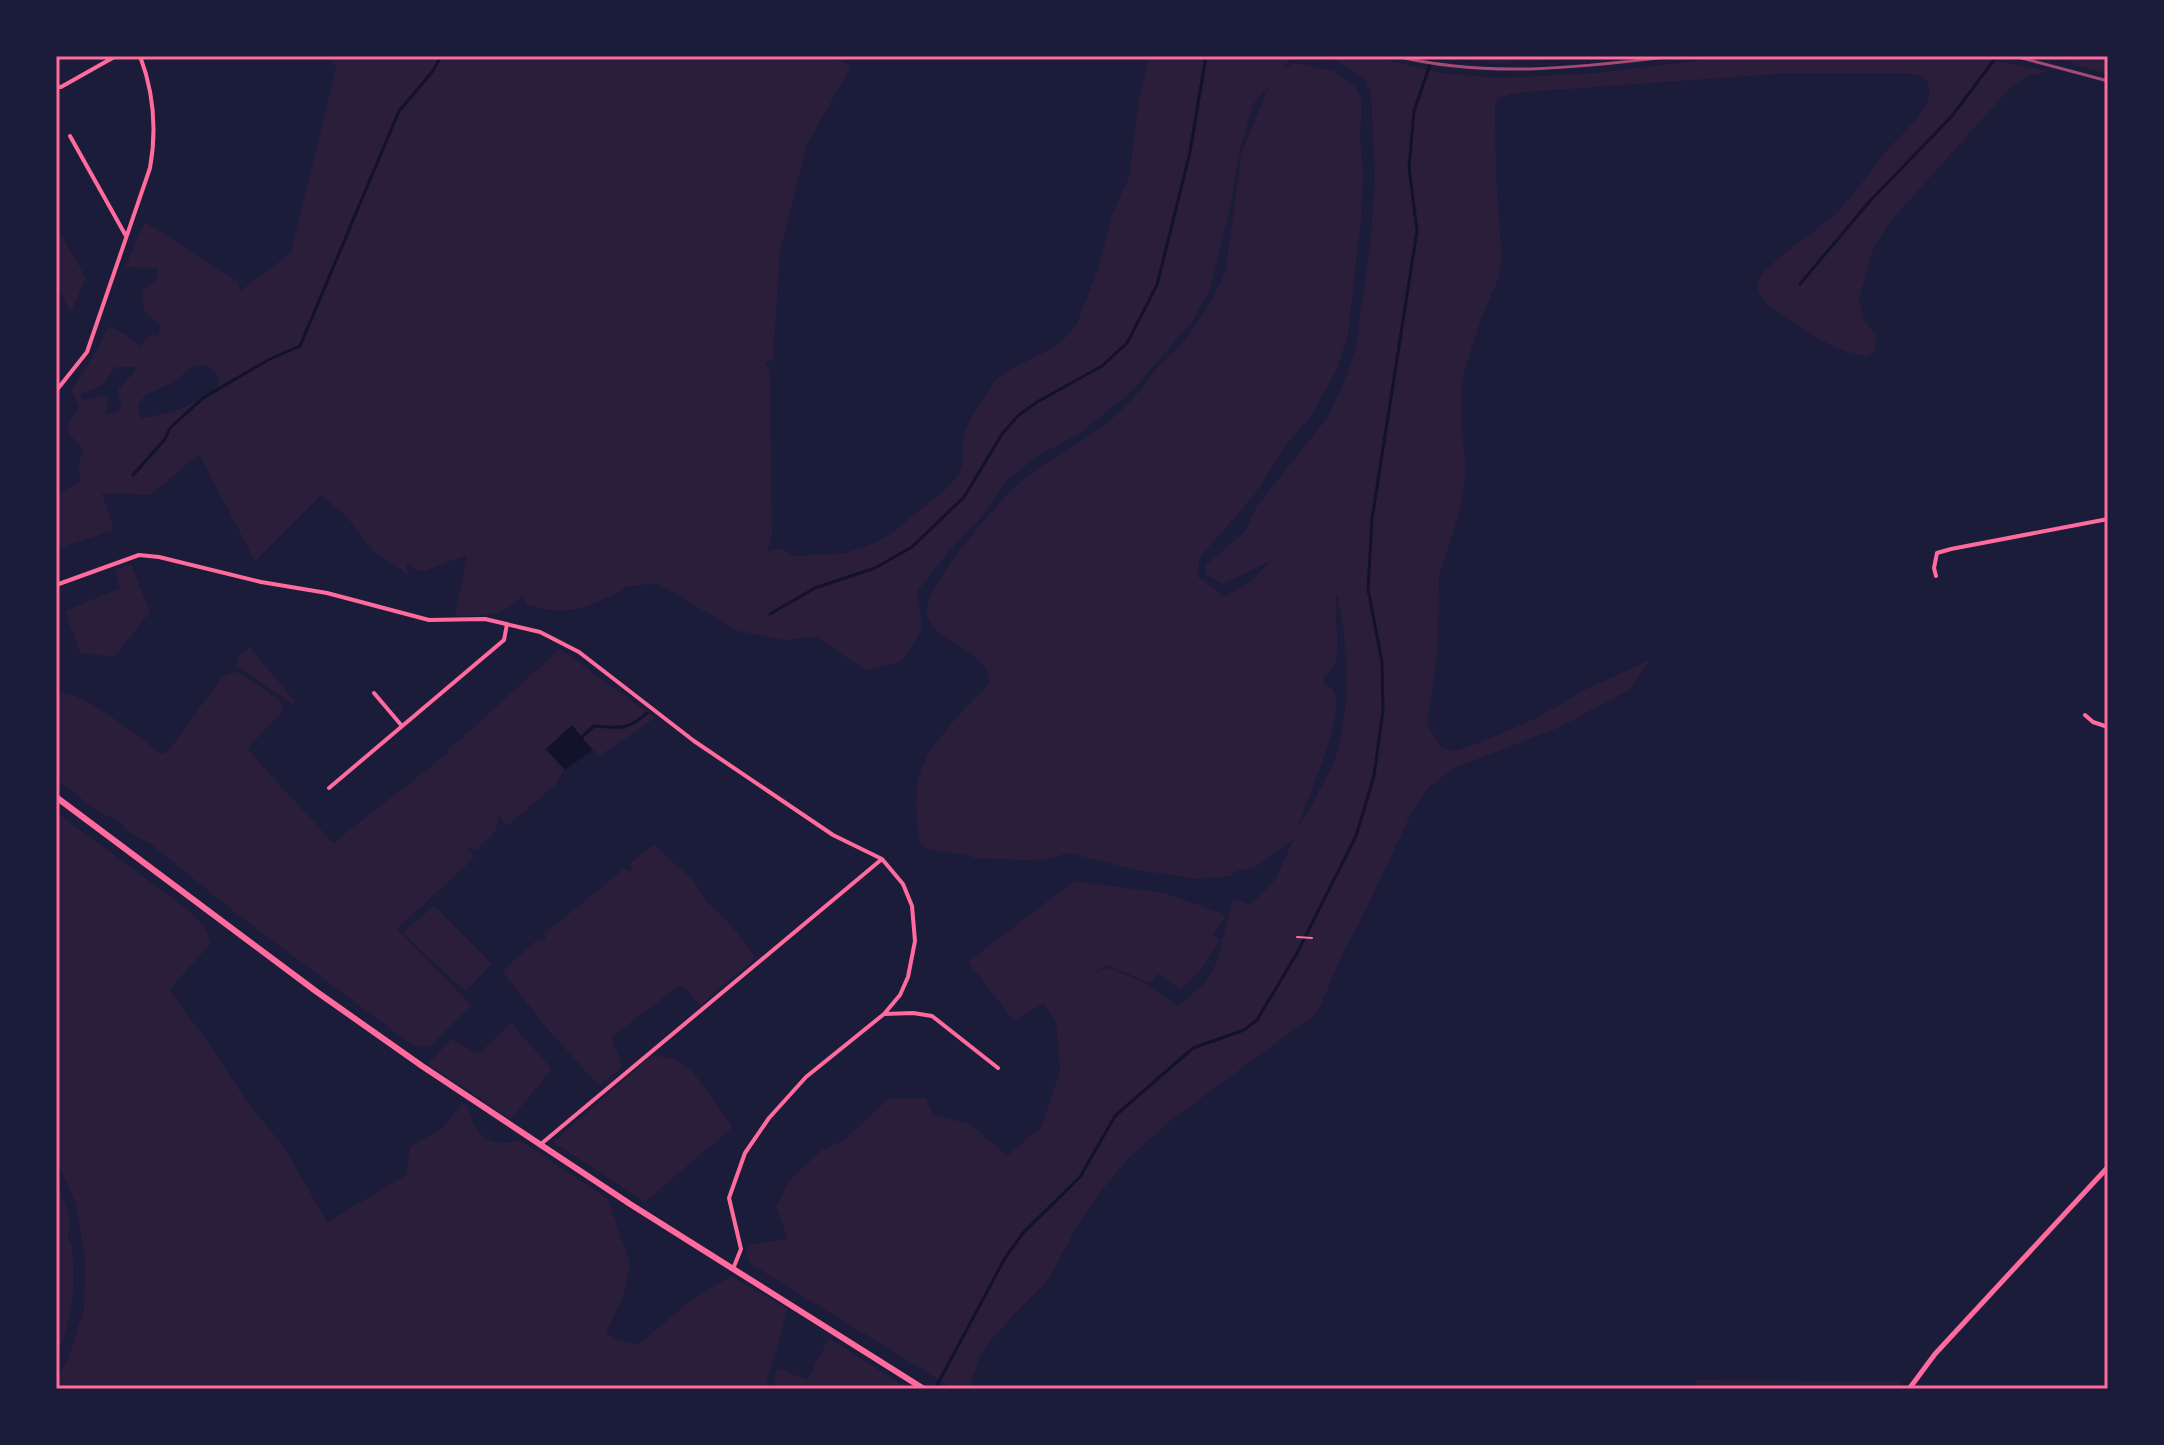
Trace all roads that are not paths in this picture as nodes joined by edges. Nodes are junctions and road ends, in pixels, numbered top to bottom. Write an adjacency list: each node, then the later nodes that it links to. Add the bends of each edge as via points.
1 (116, 56): 3 (street)
2 (140, 56): 5 (street, via 155,138)
3 (56, 87)
4 (70, 136): 5 (street)
5 (126, 236): 7 (street, via 87,352)
6 (56, 382): 7 (street)
7 (58, 389)
8 (2108, 519): 9 (street, via 1937,553)
9 (1936, 576)
10 (56, 585): 11 (street, via 139,555 189,562 429,620)
11 (508, 623): 14 (street, via 504,640); 18 (street, via 565,643 717,757 833,835)
12 (374, 693): 14 (street)
13 (2085, 715): 15 (street)
14 (402, 726): 16 (street)
15 (2108, 727)
16 (329, 788)
17 (56, 797): 21 (main road, via 317,992)
18 (882, 859): 19 (street, via 903,884 915,930 908,977); 21 (street)
19 (884, 1014): 20 (street, via 932,1016); 23 (street, via 806,1077 745,1153 729,1198 741,1249)
20 (998, 1068)
21 (541, 1144): 23 (main road)
22 (2108, 1167): 25 (street, via 1935,1354)
23 (733, 1269): 24 (main road)
24 (924, 1389)
25 (1909, 1389)

